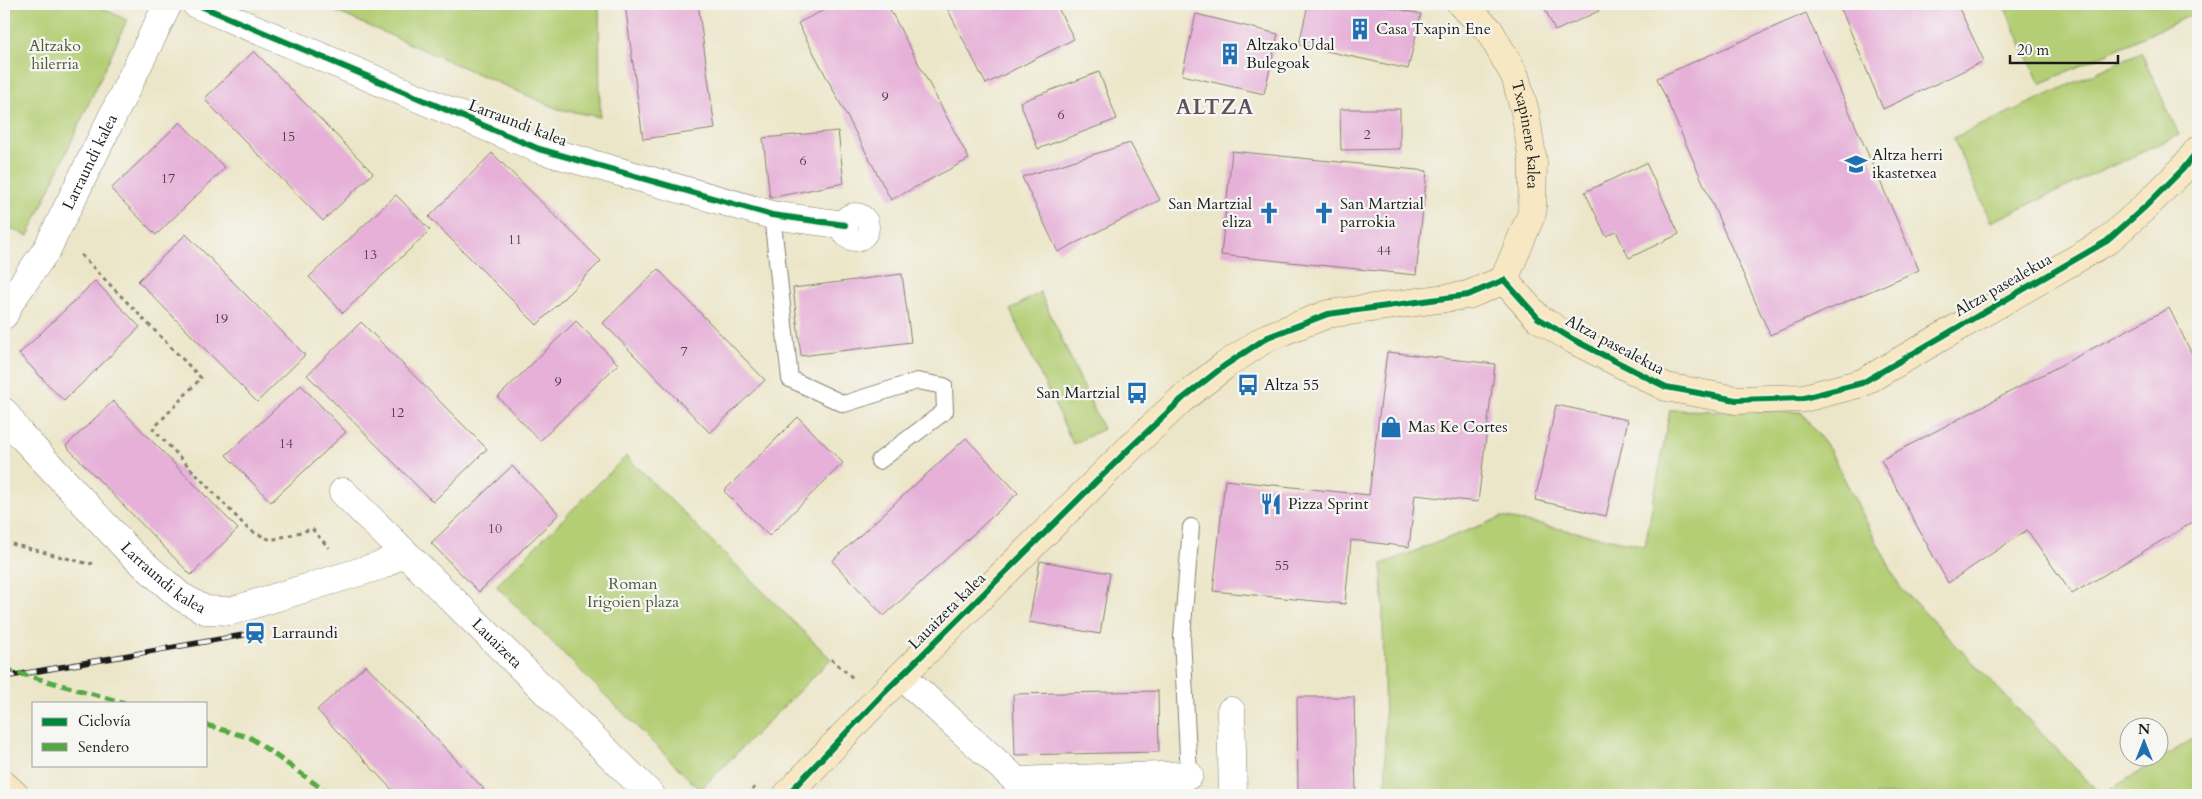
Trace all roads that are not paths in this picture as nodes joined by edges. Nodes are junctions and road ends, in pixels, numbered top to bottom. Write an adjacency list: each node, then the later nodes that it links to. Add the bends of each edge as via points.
1 (168, 4): 8 (street, Larraundi kalea, via 46,249)
2 (196, 4): 5 (street, Larraundi kalea, via 539,148)
3 (1461, 4): 7 (street, Txapinene kalea, via 1489,30 1515,76 1528,129 1533,162 1532,214)
4 (2198, 150): 7 (street, Altza pasealekua, via 2146,206 2107,241 1862,383 1804,398 1736,400 1666,388 1538,318)
5 (772, 215): 6 (street, Larraundi kalea); 10 (lane, via 790,378 844,404 917,381 944,386 945,411)
6 (844, 225)
7 (1504, 280): 14 (street, Lauaizeta kalea, via 1468,294 1328,314 1268,337 1182,399)
8 (4, 315)
9 (4, 412): 13 (street, Larraundi kalea, via 19,433 131,553 180,596 205,610 231,611 382,565)
10 (879, 461)
11 (343, 492): 13 (street, Lauaizeta)
12 (1191, 527): 16 (lane, via 1182,637)
13 (404, 552): 19 (street, Lauaizeta)
14 (902, 676): 16 (street, via 1017,781); 20 (street, Lauaizeta kalea)
15 (1231, 711): 21 (street)
16 (1189, 775)
17 (4, 785): 18 (street)
18 (16, 795)
19 (651, 795)
20 (787, 795)
21 (1233, 795)

